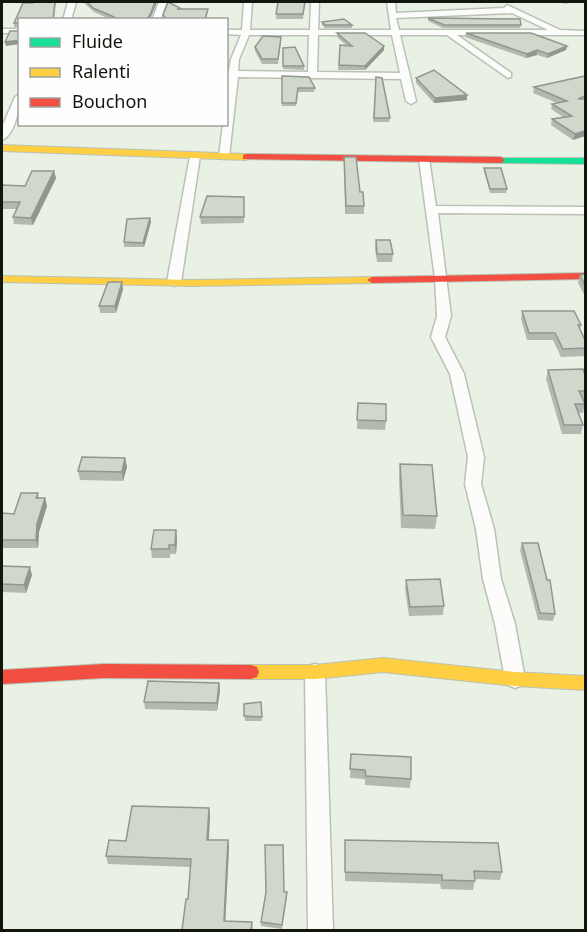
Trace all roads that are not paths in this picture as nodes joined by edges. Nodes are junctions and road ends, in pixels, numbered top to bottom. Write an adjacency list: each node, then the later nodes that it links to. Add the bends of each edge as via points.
1 (72, 2): 9 (street)
2 (163, 2): 10 (street)
3 (248, 2): 14 (street)
4 (315, 2): 15 (street)
5 (392, 2): 8 (street)
6 (492, 2): 7 (street)
7 (515, 10): 8 (street); 18 (street)
8 (392, 16): 16 (street)
9 (68, 18)
10 (157, 18)
11 (2, 31): 12 (street)
12 (18, 31)
13 (228, 32): 14 (street)
14 (246, 32): 15 (street); 21 (street)
15 (312, 32): 16 (street); 22 (street)
16 (395, 32): 17 (street); 24 (street)
17 (449, 33): 18 (street); 23 (street)
18 (559, 33): 19 (street); 20 (street)
19 (585, 33)
20 (585, 44)
21 (230, 74): 22 (street); 26 (street)
22 (312, 75): 24 (street)
23 (508, 75)
24 (406, 76): 27 (street)
25 (18, 101): 29 (street)
26 (228, 101)
27 (411, 101)
28 (226, 126): 32 (street)
29 (2, 137)
30 (2, 148): 31 (street)
31 (195, 156): 32 (street); 40 (street)
32 (224, 156): 33 (street)
33 (424, 159): 34 (street); 35 (street)
34 (585, 161)
35 (430, 209): 36 (street); 38 (street)
36 (585, 211)
37 (585, 276): 38 (street)
38 (441, 278): 40 (street); 43 (street, via 444,316 438,337 457,374 476,457 473,484)
39 (2, 279): 40 (street)
40 (174, 282)
41 (315, 672): 42 (street, via 104,671); 43 (street, via 383,665); 45 (street)
42 (2, 677)
43 (515, 679): 44 (street)
44 (585, 683)
45 (321, 930)

